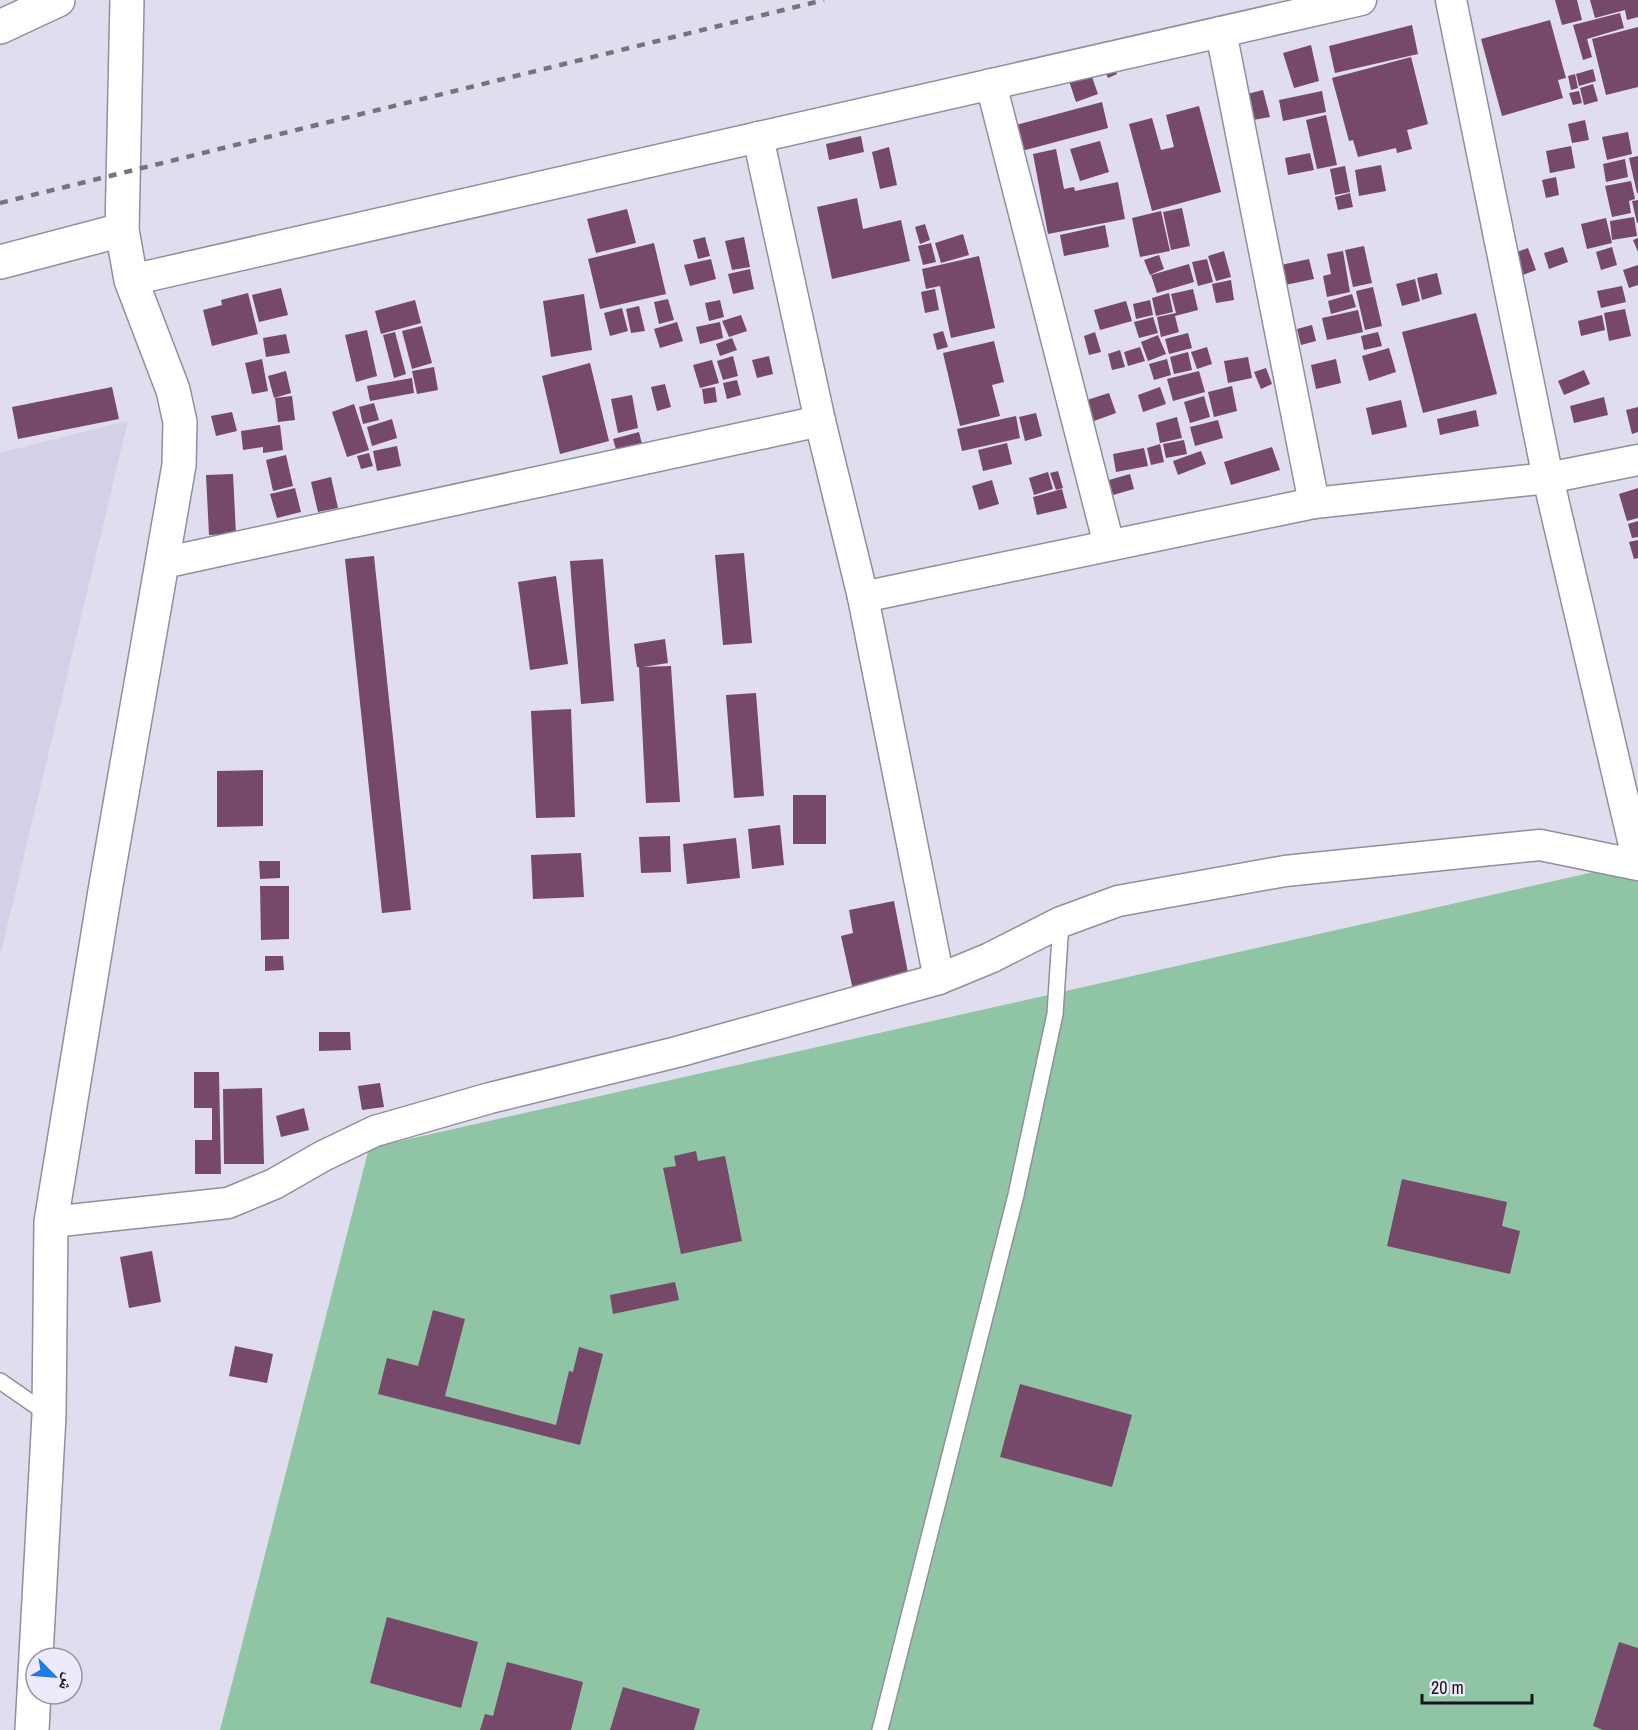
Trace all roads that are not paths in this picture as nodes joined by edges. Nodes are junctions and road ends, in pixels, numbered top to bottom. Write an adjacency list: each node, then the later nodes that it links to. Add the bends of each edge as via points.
1 (58, 0): 5 (street)
2 (128, 0): 9 (street)
3 (1361, 0): 6 (street)
4 (1451, 0): 14 (street)
5 (0, 27)
6 (1221, 32): 7 (street); 15 (street)
7 (991, 84): 8 (street); 16 (street)
8 (758, 137): 11 (street); 12 (street)
9 (122, 230): 10 (street); 11 (street)
10 (0, 262)
11 (131, 280): 17 (street, via 173,390 180,422 179,465)
12 (820, 422): 17 (street); 18 (street)
13 (1638, 460): 14 (street)
14 (1548, 478): 15 (street); 19 (street)
15 (1314, 503): 16 (street)
16 (1109, 545): 18 (street)
17 (163, 563): 22 (street)
18 (863, 597): 21 (street)
19 (1638, 863): 20 (street, via 1540,845 1429,856 1285,871 1118,901)
20 (1061, 922): 21 (street); 26 (lane, via 1055,1014 1023,1162)
21 (939, 979): 22 (street, via 375,1131 274,1184 228,1203)
22 (51, 1222): 24 (street)
23 (0, 1381): 24 (lane)
24 (49, 1415): 25 (street)
25 (32, 1730)
26 (880, 1730)

